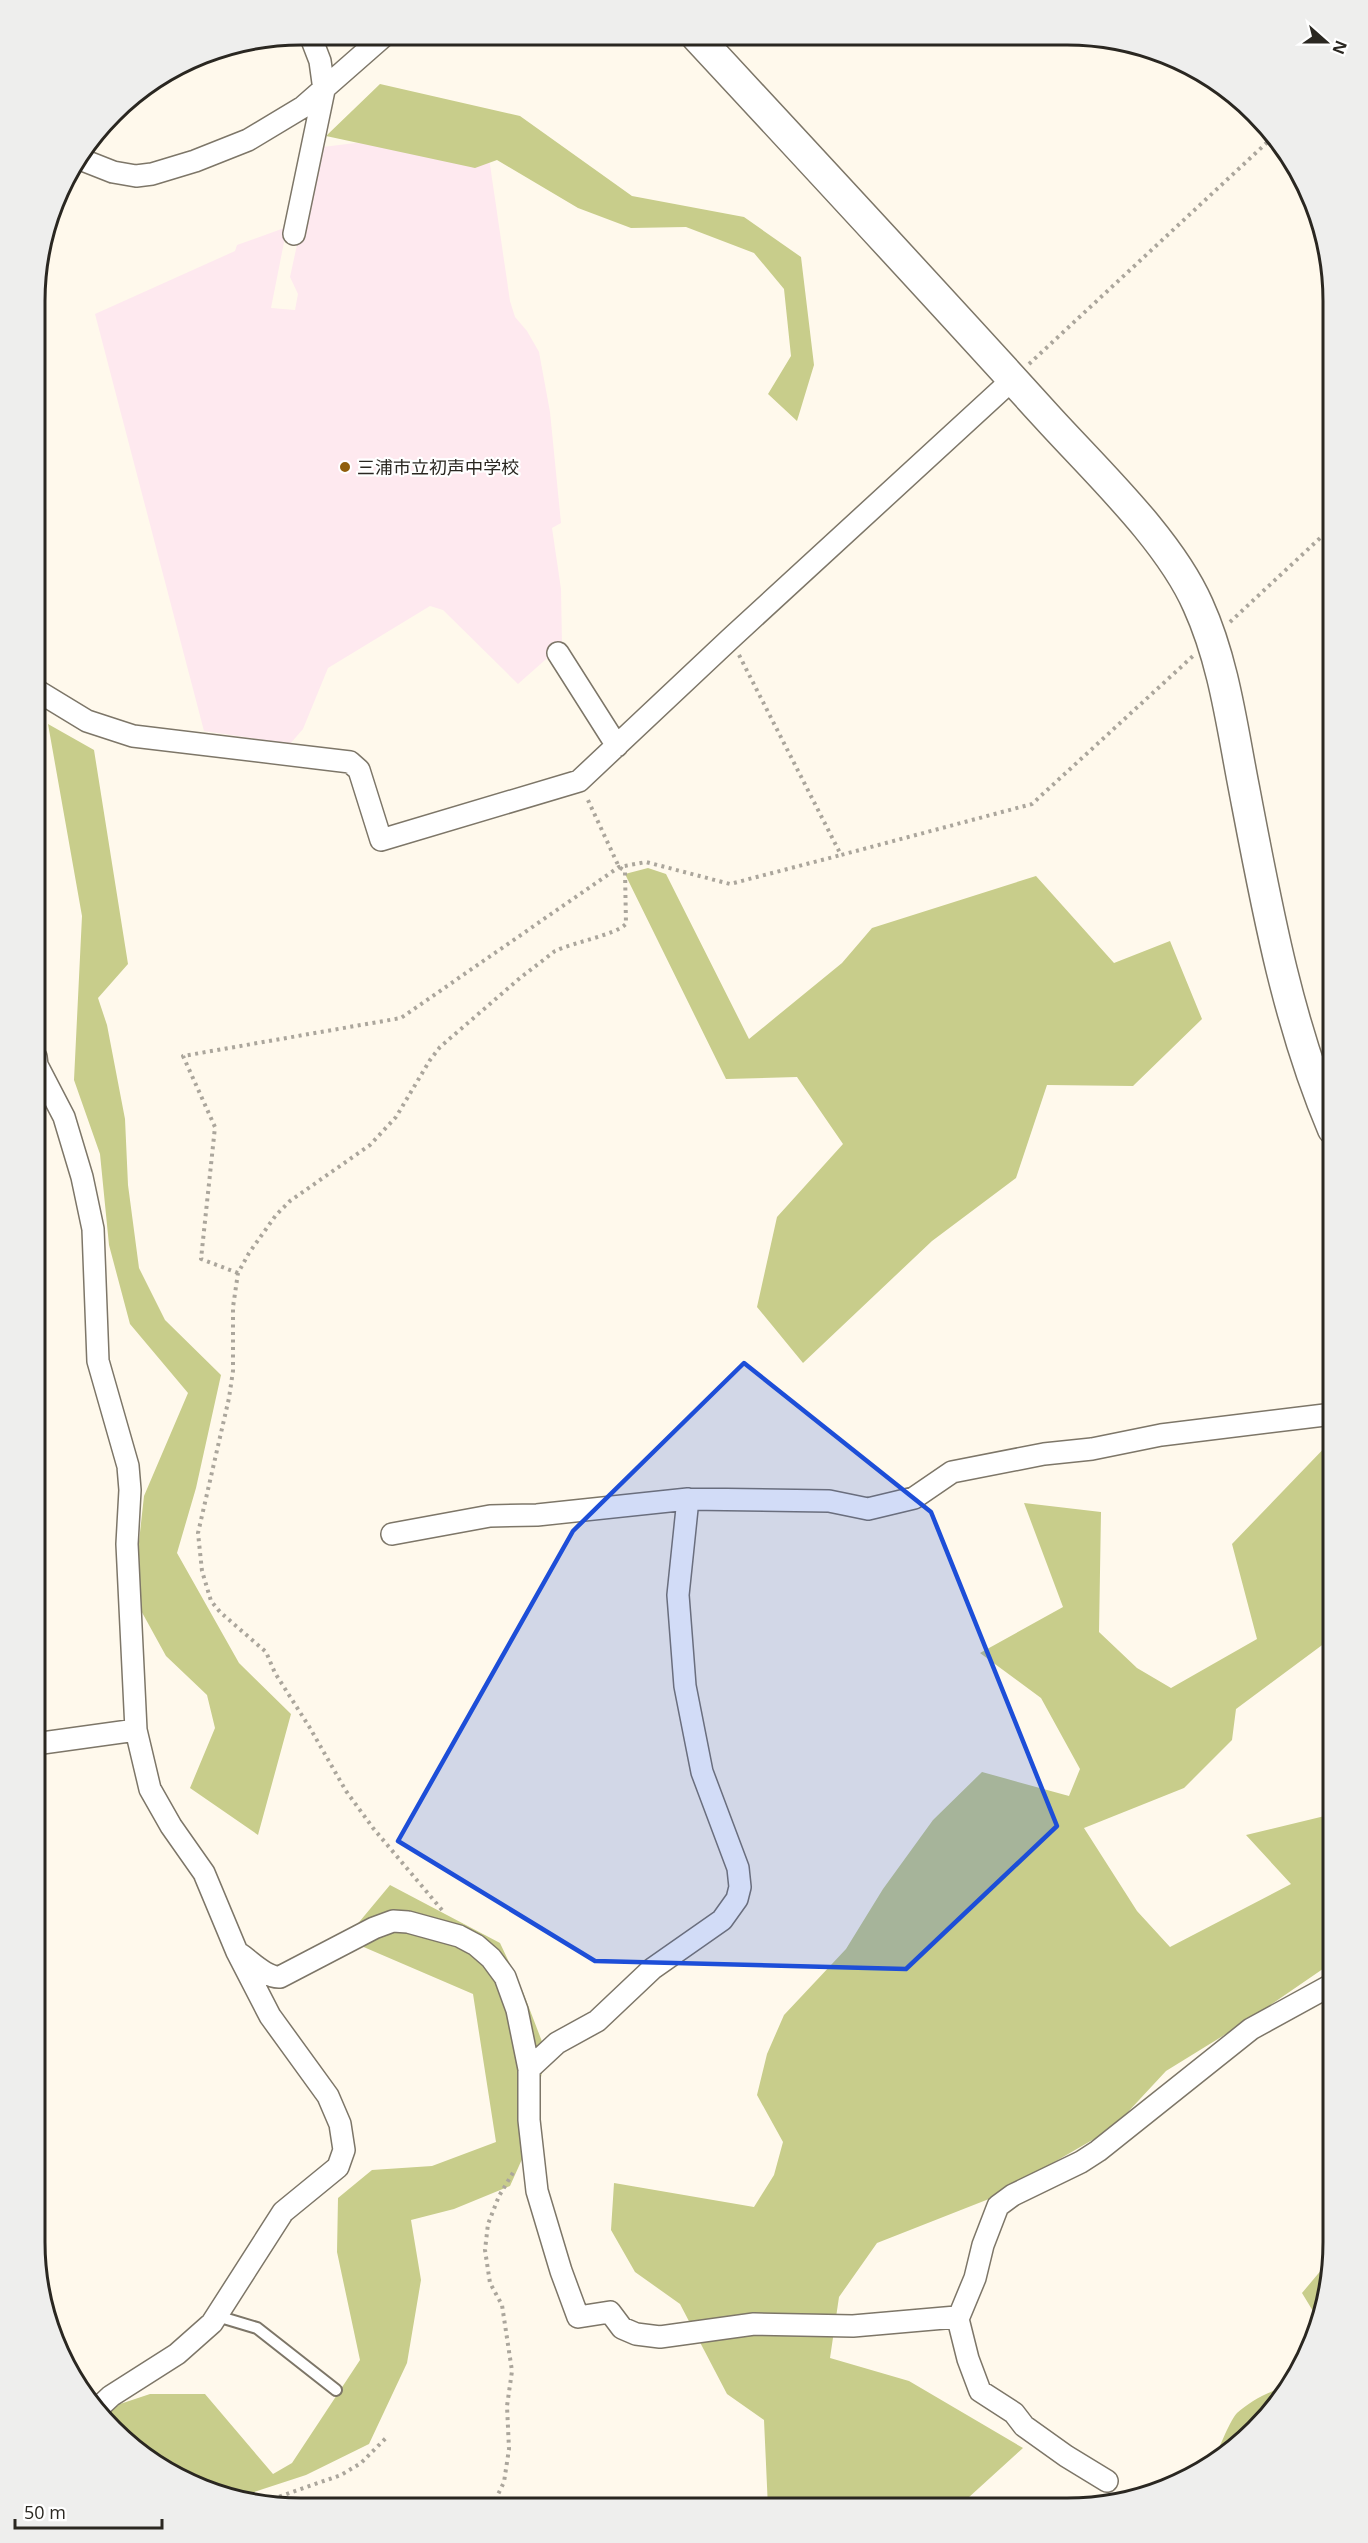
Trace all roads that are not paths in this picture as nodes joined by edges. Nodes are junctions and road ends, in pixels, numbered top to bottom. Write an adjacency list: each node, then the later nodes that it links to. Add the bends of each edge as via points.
1 (314, 45): 4 (street)
2 (374, 45): 4 (street)
3 (704, 45): 7 (street)
4 (324, 90): 5 (street, via 248,140 152,174 113,172); 6 (street)
5 (86, 162)
6 (294, 234)
7 (1013, 379): 10 (street); 12 (street, via 1160,544 1197,602 1226,698 1276,948)
8 (558, 653): 10 (street)
9 (45, 695): 10 (street, via 87,721 133,736 350,762 359,770 381,840 579,781)
10 (617, 746)
11 (45, 1080): 16 (street, via 64,1117 82,1177 93,1229 98,1361 129,1474 126,1544)
12 (1323, 1101)
13 (1323, 1415): 14 (street, via 1161,1435 952,1472 914,1498 868,1509 829,1501)
14 (688, 1498): 15 (street, via 537,1515 490,1516); 20 (street, via 678,1595 685,1686 702,1772 738,1868 737,1899 722,1920 652,1969 597,2021 557,2043)
15 (392, 1534)
16 (135, 1730): 17 (street); 18 (street, via 150,1789 204,1873)
17 (45, 1743)
18 (237, 1952): 20 (street, via 274,1977 280,1977 393,1921 435,1928 470,1942 491,1958 505,1977 517,2010); 21 (street, via 270,2016 328,2096 340,2124 344,2151 338,2167 283,2212)
19 (1323, 1989): 22 (street, via 1251,2029 1081,2163 998,2206)
20 (529, 2068): 22 (street, via 531,2149 537,2191 578,2318 610,2312 622,2328 660,2337 754,2324 853,2326)
21 (217, 2316): 23 (lane, via 257,2328); 24 (street, via 177,2354)
22 (958, 2319): 25 (street, via 980,2391 1066,2456)
23 (336, 2390)
24 (103, 2404)
25 (1107, 2481)

